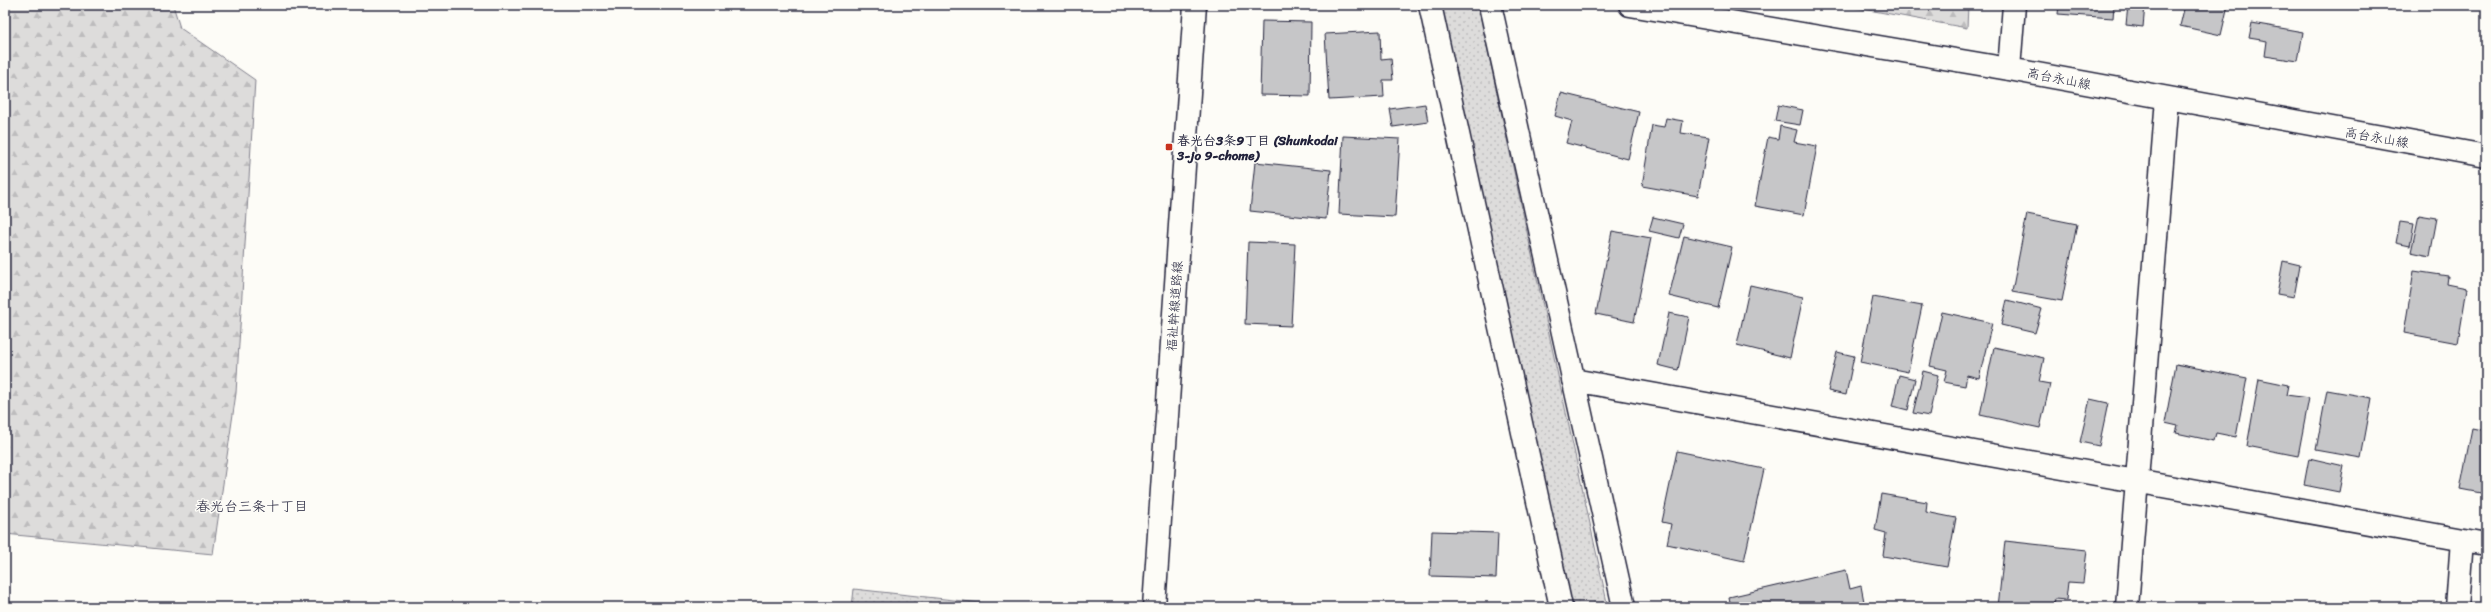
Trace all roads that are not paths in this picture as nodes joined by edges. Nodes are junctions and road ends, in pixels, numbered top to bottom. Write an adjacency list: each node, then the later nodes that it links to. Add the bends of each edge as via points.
1 (1195, 5): 13 (street, 福祉幹線道路線)
2 (1430, 5): 14 (street)
3 (1490, 5): 9 (street)
4 (1630, 5): 6 (street, 高台永山線)
5 (2014, 5): 6 (street)
6 (2009, 69): 7 (street, 高台永山線)
7 (2167, 98): 8 (street, 高台永山線); 10 (street)
8 (2486, 156)
9 (1573, 380): 10 (street); 15 (street)
10 (2136, 483): 11 (street); 16 (street)
11 (2462, 540): 12 (street); 17 (street)
12 (2486, 544)
13 (1154, 607)
14 (1561, 607)
15 (1624, 607)
16 (2127, 607)
17 (2457, 607)

